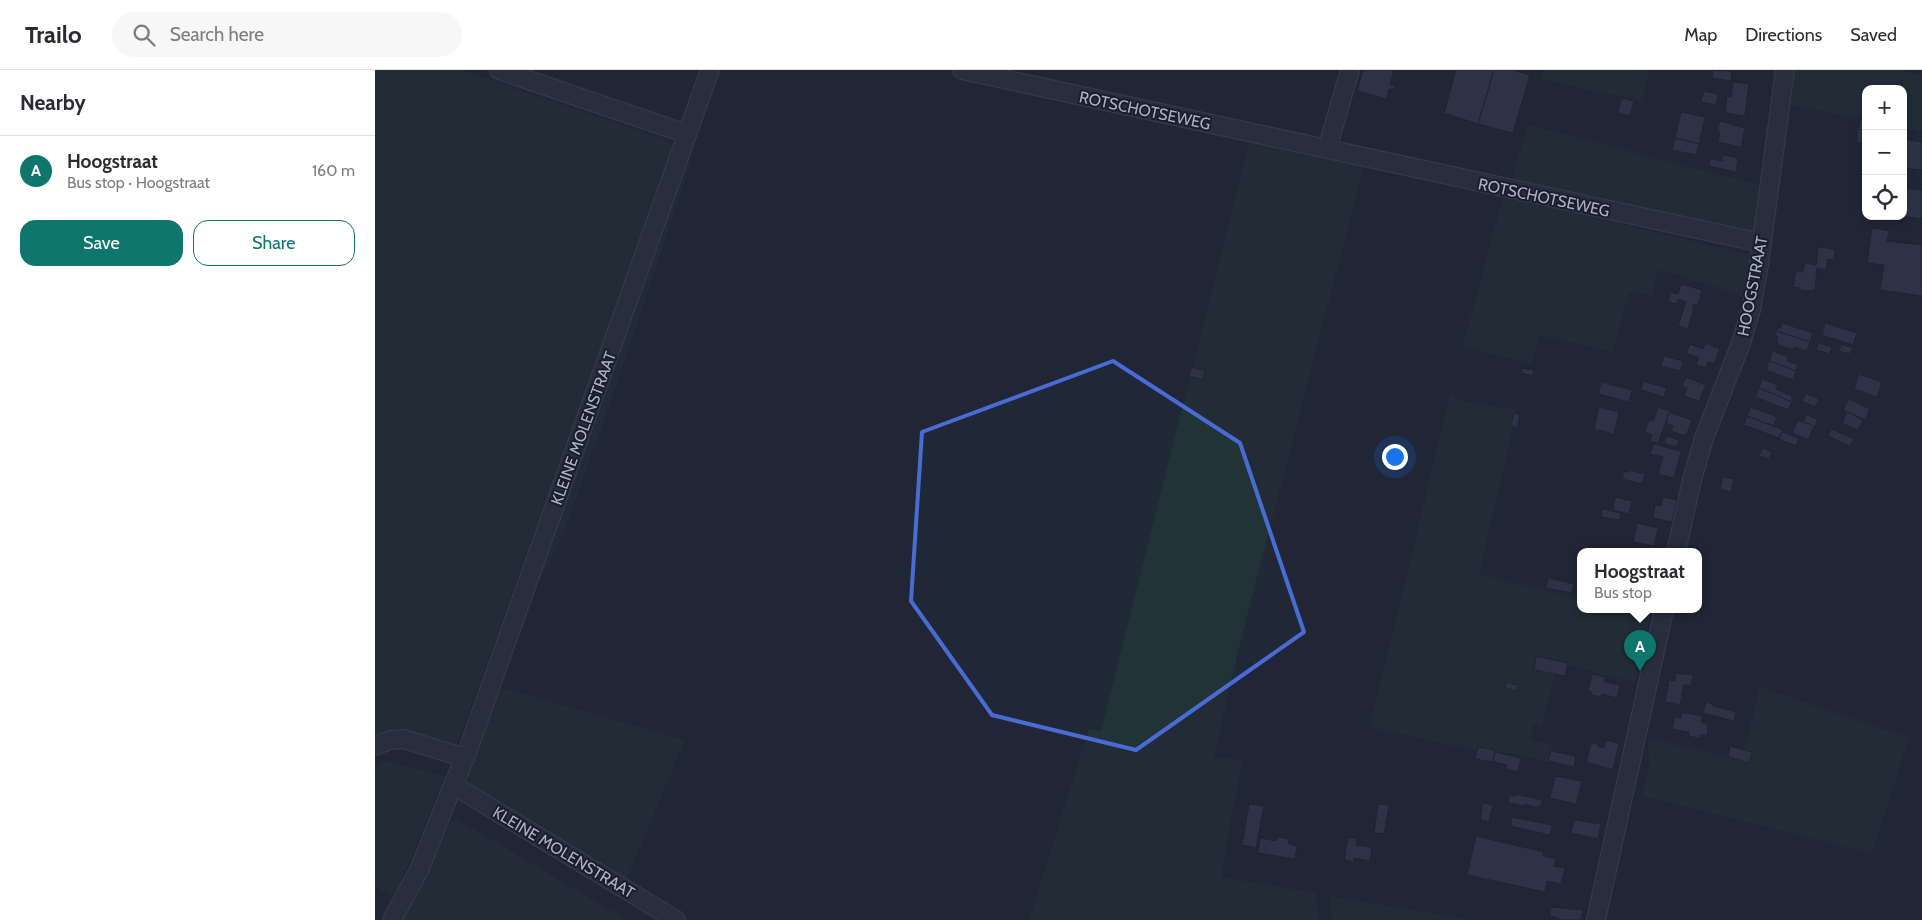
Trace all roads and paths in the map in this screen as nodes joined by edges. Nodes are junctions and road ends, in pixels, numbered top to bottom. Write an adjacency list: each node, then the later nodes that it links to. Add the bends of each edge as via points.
1 (499, 70): 6 (street)
2 (710, 70): 6 (street, KLEINE MOLENSTRAAT)
3 (962, 70): 7 (street, ROTSCHOTSEWEG)
4 (1350, 70): 7 (street)
5 (1785, 70): 8 (street, HOOGSTRAAT)
6 (687, 134): 12 (street, KLEINE MOLENSTRAAT)
7 (1327, 149): 8 (street, ROTSCHOTSEWEG)
8 (1762, 243): 9 (street, HOOGSTRAAT, via 1747,325 1704,438)
9 (1677, 548)
10 (1663, 613): 16 (street)
11 (375, 746): 12 (street, via 403,739)
12 (465, 758): 13 (street, KLEINE MOLENSTRAAT)
13 (453, 785): 14 (street, KLEINE MOLENSTRAAT, via 419,870); 15 (street, KLEINE MOLENSTRAAT)
14 (392, 920)
15 (676, 920)
16 (1596, 920)

